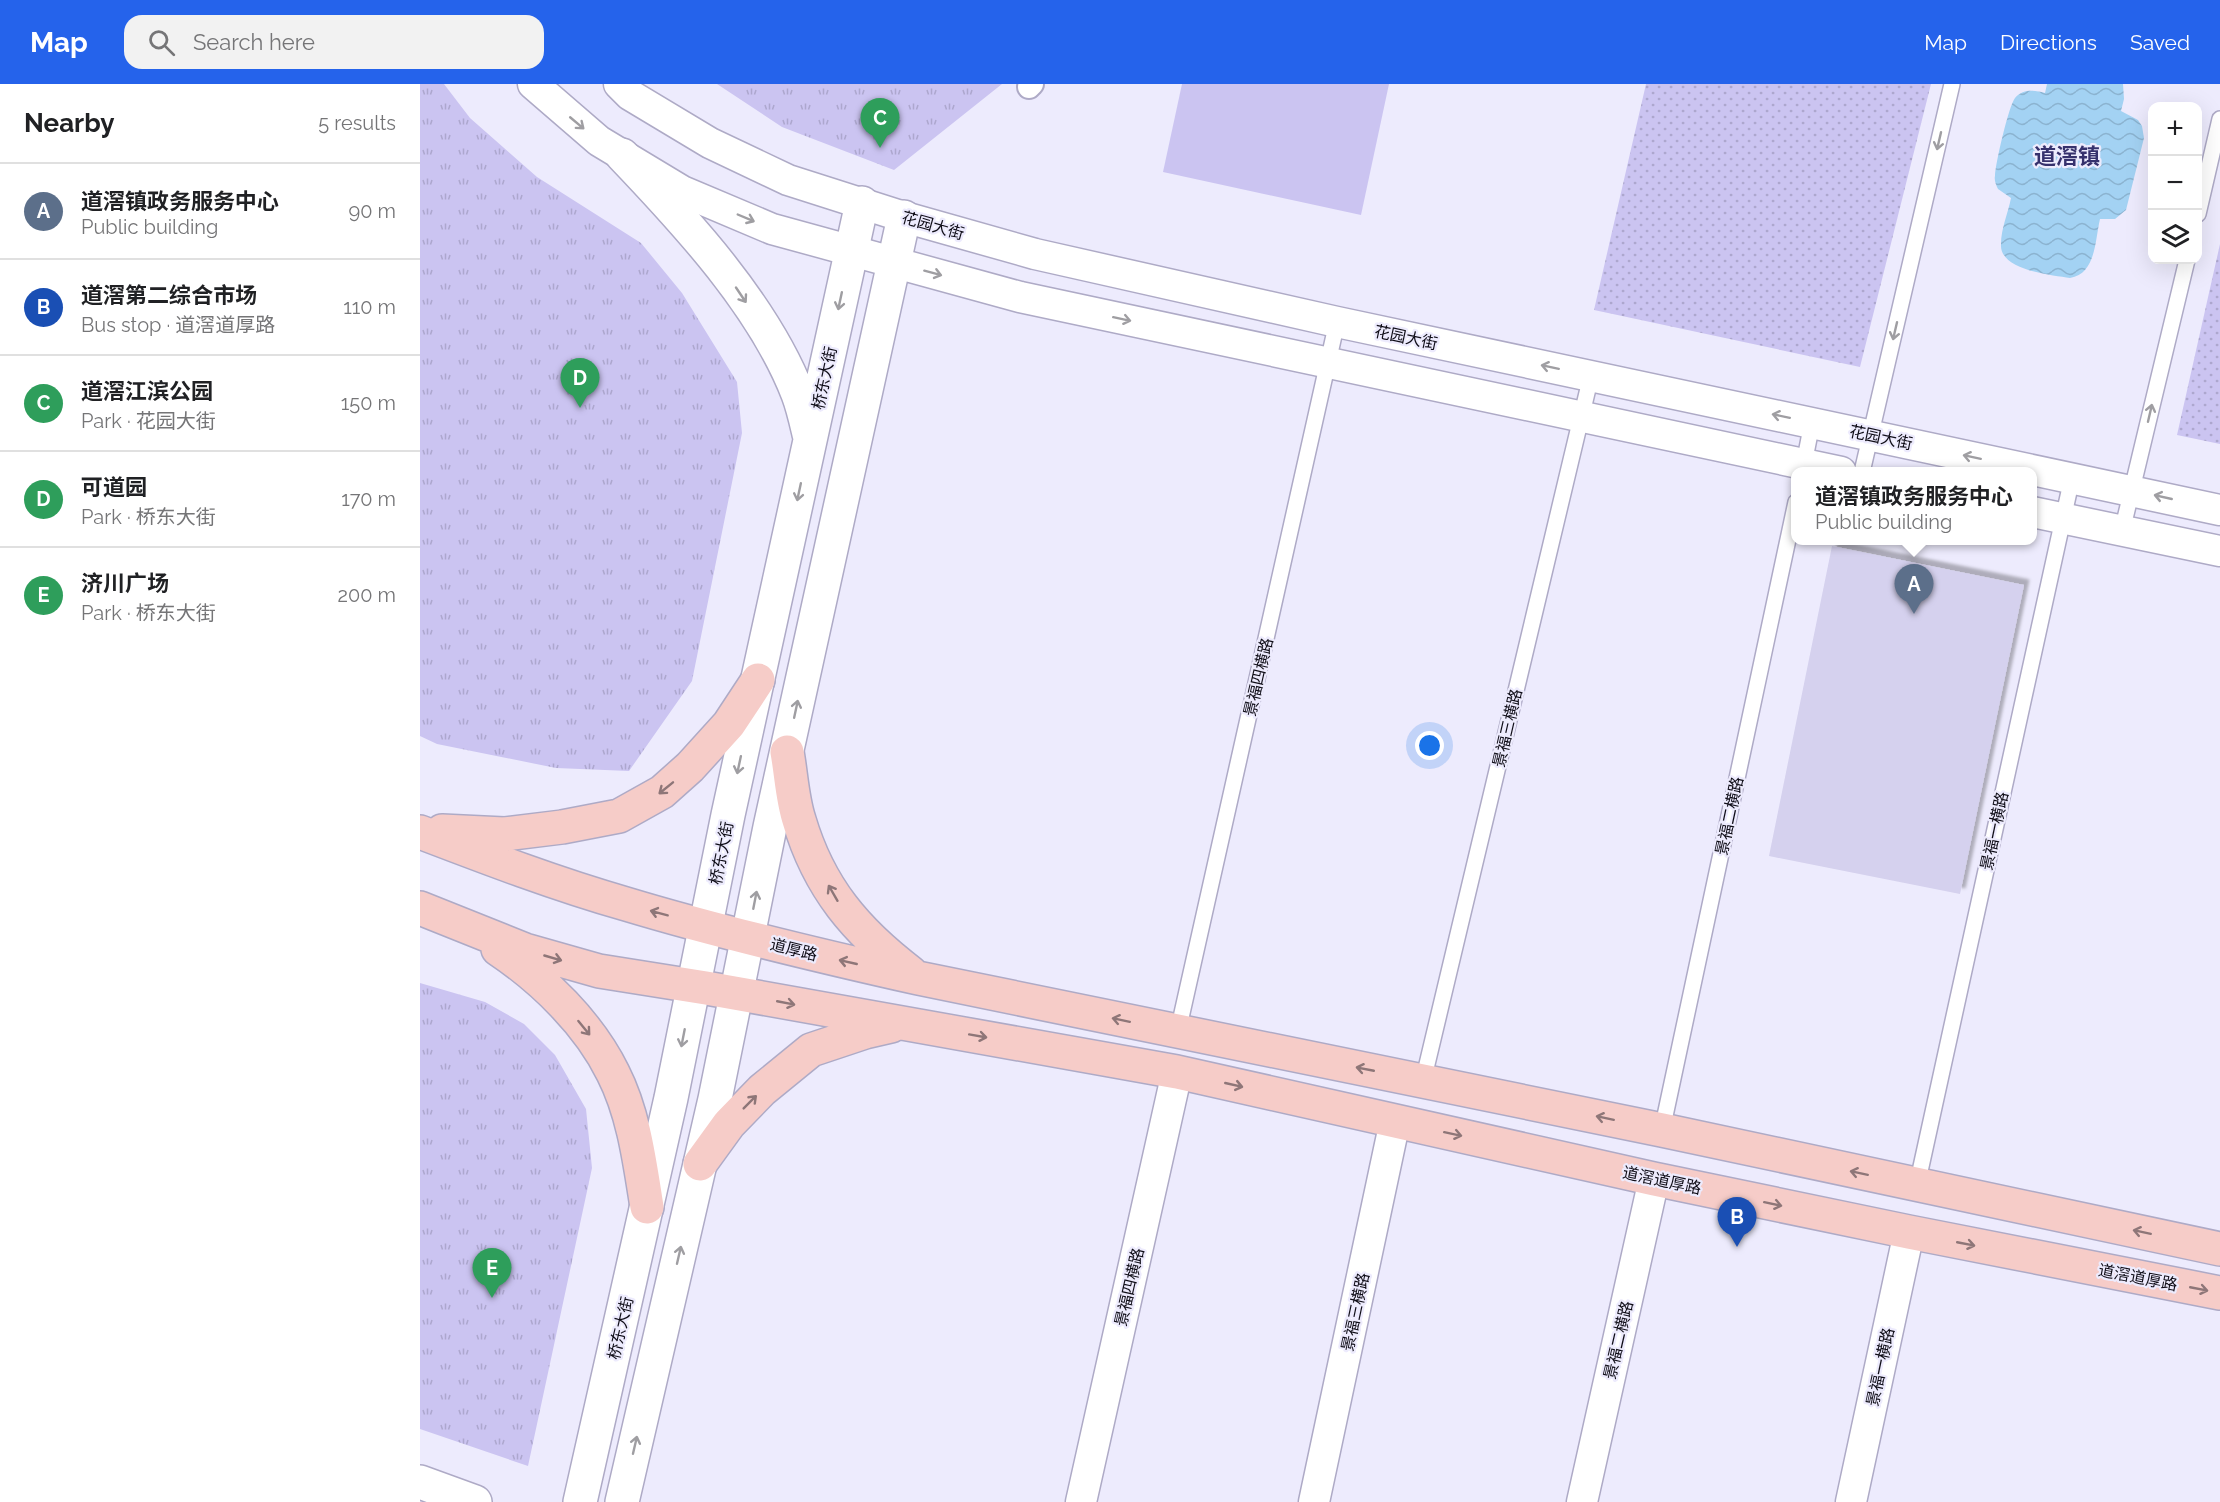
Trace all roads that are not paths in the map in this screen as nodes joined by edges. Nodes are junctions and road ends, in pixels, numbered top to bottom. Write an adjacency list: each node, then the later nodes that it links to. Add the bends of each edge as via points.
1 (533, 84): 5 (street, one-way to 5, via 599,141)
2 (619, 84): 6 (street, 花园大街, via 630,95 710,143 788,180)
3 (1952, 84): 17 (lane, one-way to 17)
4 (2220, 119): 7 (lane)
5 (622, 155): 9 (street, one-way to 9, via 682,191 772,229); 18 (street, one-way to 18, via 677,213 737,289 782,359 799,395)
6 (862, 203): 8 (street, 花园大街); 9 (street, 桥东大街)
7 (2199, 210)
8 (904, 217): 10 (street); 12 (street, 花园大街, via 1035,254)
9 (851, 251): 10 (street); 18 (street, 桥东大街, one-way to 18)
10 (894, 263): 13 (street, one-way to 13, via 1020,297); 33 (street, one-way to 10)
11 (2186, 264): 25 (lane, one-way to 11)
12 (1337, 322): 13 (lane, 景福四横路); 14 (street, 花园大街, one-way to 12)
13 (1328, 363): 15 (street); 43 (lane, 景福四横路)
14 (1591, 376): 15 (lane, 景福三横路); 16 (street, 花园大街, one-way to 14)
15 (1582, 417): 19 (street); 45 (lane, 景福三横路)
16 (1812, 423): 17 (street, 花园大街); 20 (lane)
17 (1871, 435): 21 (lane); 22 (street, 花园大街, one-way to 17)
18 (810, 438): 32 (street, 桥东大街, one-way to 32)
19 (1799, 467)
20 (1803, 467)
21 (1863, 467)
22 (2021, 467)
23 (2037, 471): 24 (street, 花园大街, one-way to 23)
24 (2072, 478): 25 (street, 花园大街); 28 (lane, 景福一横路)
25 (2132, 490): 26 (street, 花园大街, one-way to 25); 30 (lane)
26 (2220, 510)
27 (2037, 513): 28 (street)
28 (2063, 518): 30 (street); 50 (lane, 景福一横路)
29 (1791, 525): 47 (lane, 景福二横路)
30 (2122, 531): 31 (street)
31 (2220, 552)
32 (758, 680): 34 (main road, one-way to 34, via 729,724 690,767 662,792 619,816 504,834); 37 (street, 桥东大街, one-way to 37)
33 (787, 752): 38 (street, one-way to 33); 39 (main road, one-way to 33, via 879,948 842,909 813,859 798,819)
34 (420, 830): 37 (main road, 道厚路, one-way to 34, via 504,865)
35 (420, 908): 36 (main road)
36 (459, 923): 40 (main road, one-way to 40, via 525,950 599,971); 51 (main road, one-way to 51, via 512,958 585,1029 614,1074 628,1114)
37 (706, 926): 38 (main road, 道厚路); 40 (street, 桥东大街)
38 (748, 937): 39 (main road, 道厚路, one-way to 38); 41 (street)
39 (918, 978): 43 (main road, 道厚路, one-way to 39)
40 (694, 987): 41 (main road); 51 (street, 桥东大街, one-way to 51)
41 (736, 994): 42 (main road, one-way to 42); 48 (street)
42 (904, 1023): 44 (main road, one-way to 44); 48 (main road, one-way to 42, via 729,1124 762,1090 811,1050)
43 (1178, 1031): 45 (main road, one-way to 43)
44 (1177, 1071): 46 (main road, 道滘道厚路, one-way to 46); 59 (street, 景福四横路)
45 (1423, 1081): 47 (main road, one-way to 45)
46 (1395, 1121): 49 (main road, 道滘道厚路, one-way to 49); 60 (street, 景福三横路)
47 (1662, 1130): 50 (main road, one-way to 47)
48 (700, 1164): 58 (street, one-way to 48)
49 (1654, 1179): 52 (main road, 道滘道厚路, one-way to 52); 61 (street, 景福二横路)
50 (1917, 1185): 53 (main road, one-way to 50)
51 (647, 1208): 57 (street, 桥东大街)
52 (1909, 1232): 54 (main road, 道滘道厚路, one-way to 54); 62 (street, 景福一横路)
53 (2220, 1249)
54 (2220, 1293)
55 (420, 1482): 56 (street)
56 (475, 1502)
57 (580, 1502)
58 (622, 1502)
59 (1081, 1502)
60 (1314, 1502)
61 (1582, 1502)
62 (1851, 1502)

